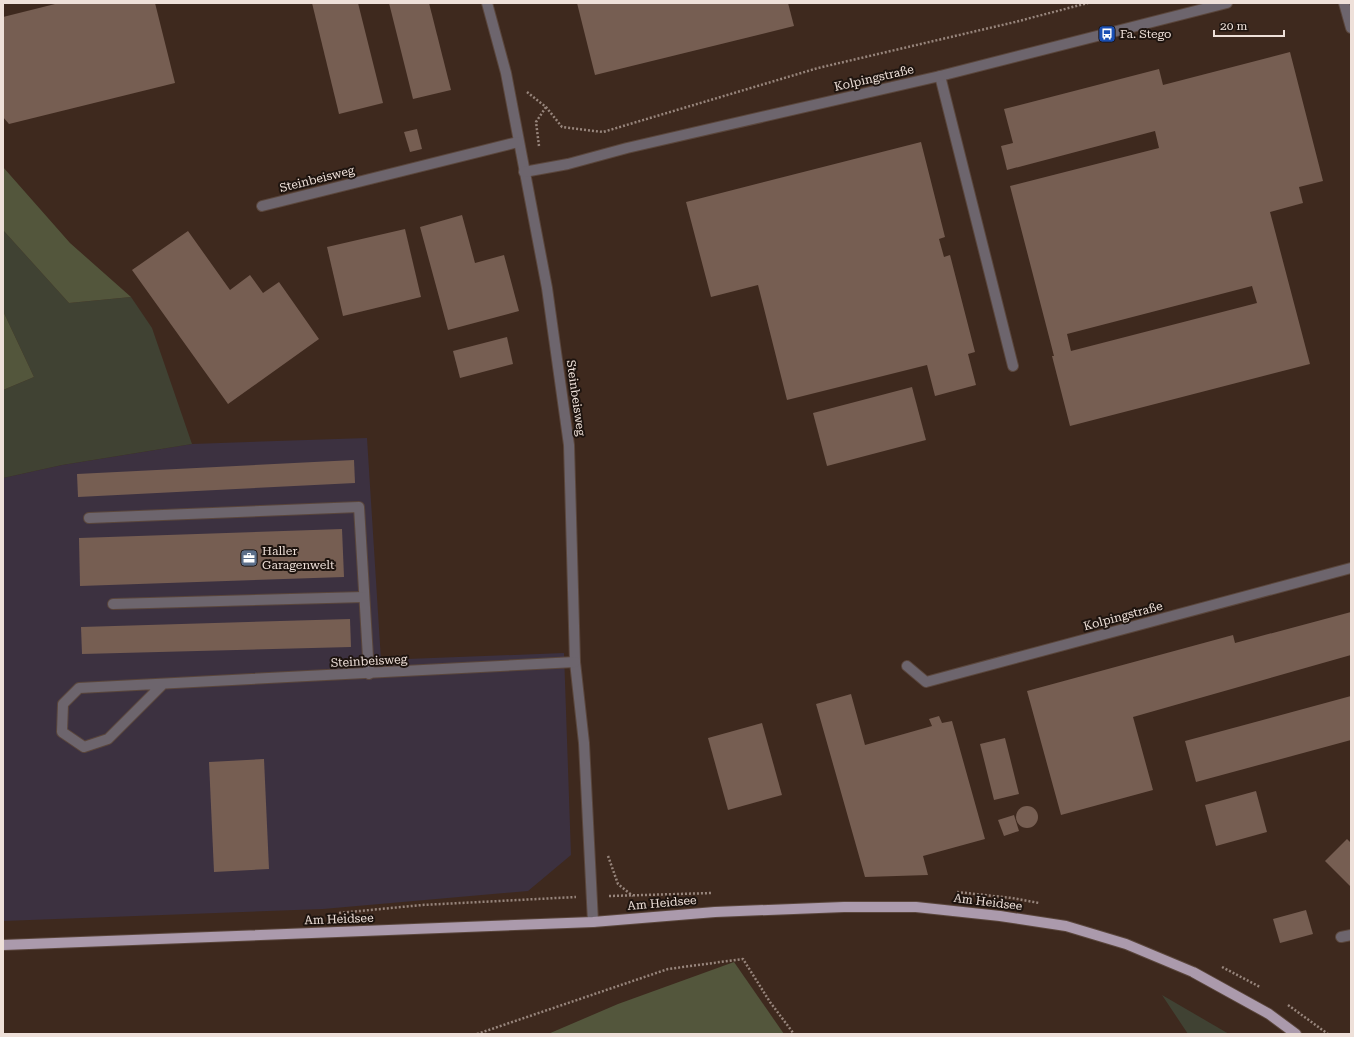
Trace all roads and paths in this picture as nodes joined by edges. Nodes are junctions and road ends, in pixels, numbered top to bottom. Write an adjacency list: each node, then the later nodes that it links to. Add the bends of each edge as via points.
1 (487, 3): 6 (street, Steinbeisweg)
2 (1088, 3): 6 (path, via 818,68 604,132 562,127 546,107)
3 (1227, 3): 7 (street, Kolpingstraße)
4 (1344, 3): 5 (street)
5 (1351, 28)
6 (506, 73): 8 (street, Steinbeisweg)
7 (940, 76): 9 (street, Kolpingstraße, via 568,164); 11 (street)
8 (518, 142): 9 (street, Steinbeisweg); 10 (street, Steinbeisweg)
9 (524, 172): 16 (street, Steinbeisweg, via 547,288 569,445)
10 (262, 206)
11 (1013, 366)
12 (89, 518): 14 (street, via 359,507)
13 (1351, 568): 17 (street, Kolpingstraße, via 926,682)
14 (364, 597): 15 (street); 18 (street)
15 (113, 604)
16 (576, 662): 18 (street, Steinbeisweg); 22 (street, Steinbeisweg, via 584,743)
17 (907, 666)
18 (369, 674): 19 (street, Steinbeisweg)
19 (163, 684): 19 (street, Steinbeisweg, via 108,739 84,746 62,732 63,704 79,688)
20 (540, 899): 21 (path)
21 (333, 913)
22 (593, 922): 25 (main road, Am Heidsee); 28 (main road, Am Heidsee, via 715,912 916,907 1066,926 1126,944 1193,972 1269,1014)
23 (1351, 935): 24 (street)
24 (1341, 937)
25 (3, 945)
26 (477, 1034): 27 (path, via 668,969 743,959)
27 (794, 1034)
28 (1296, 1034)

